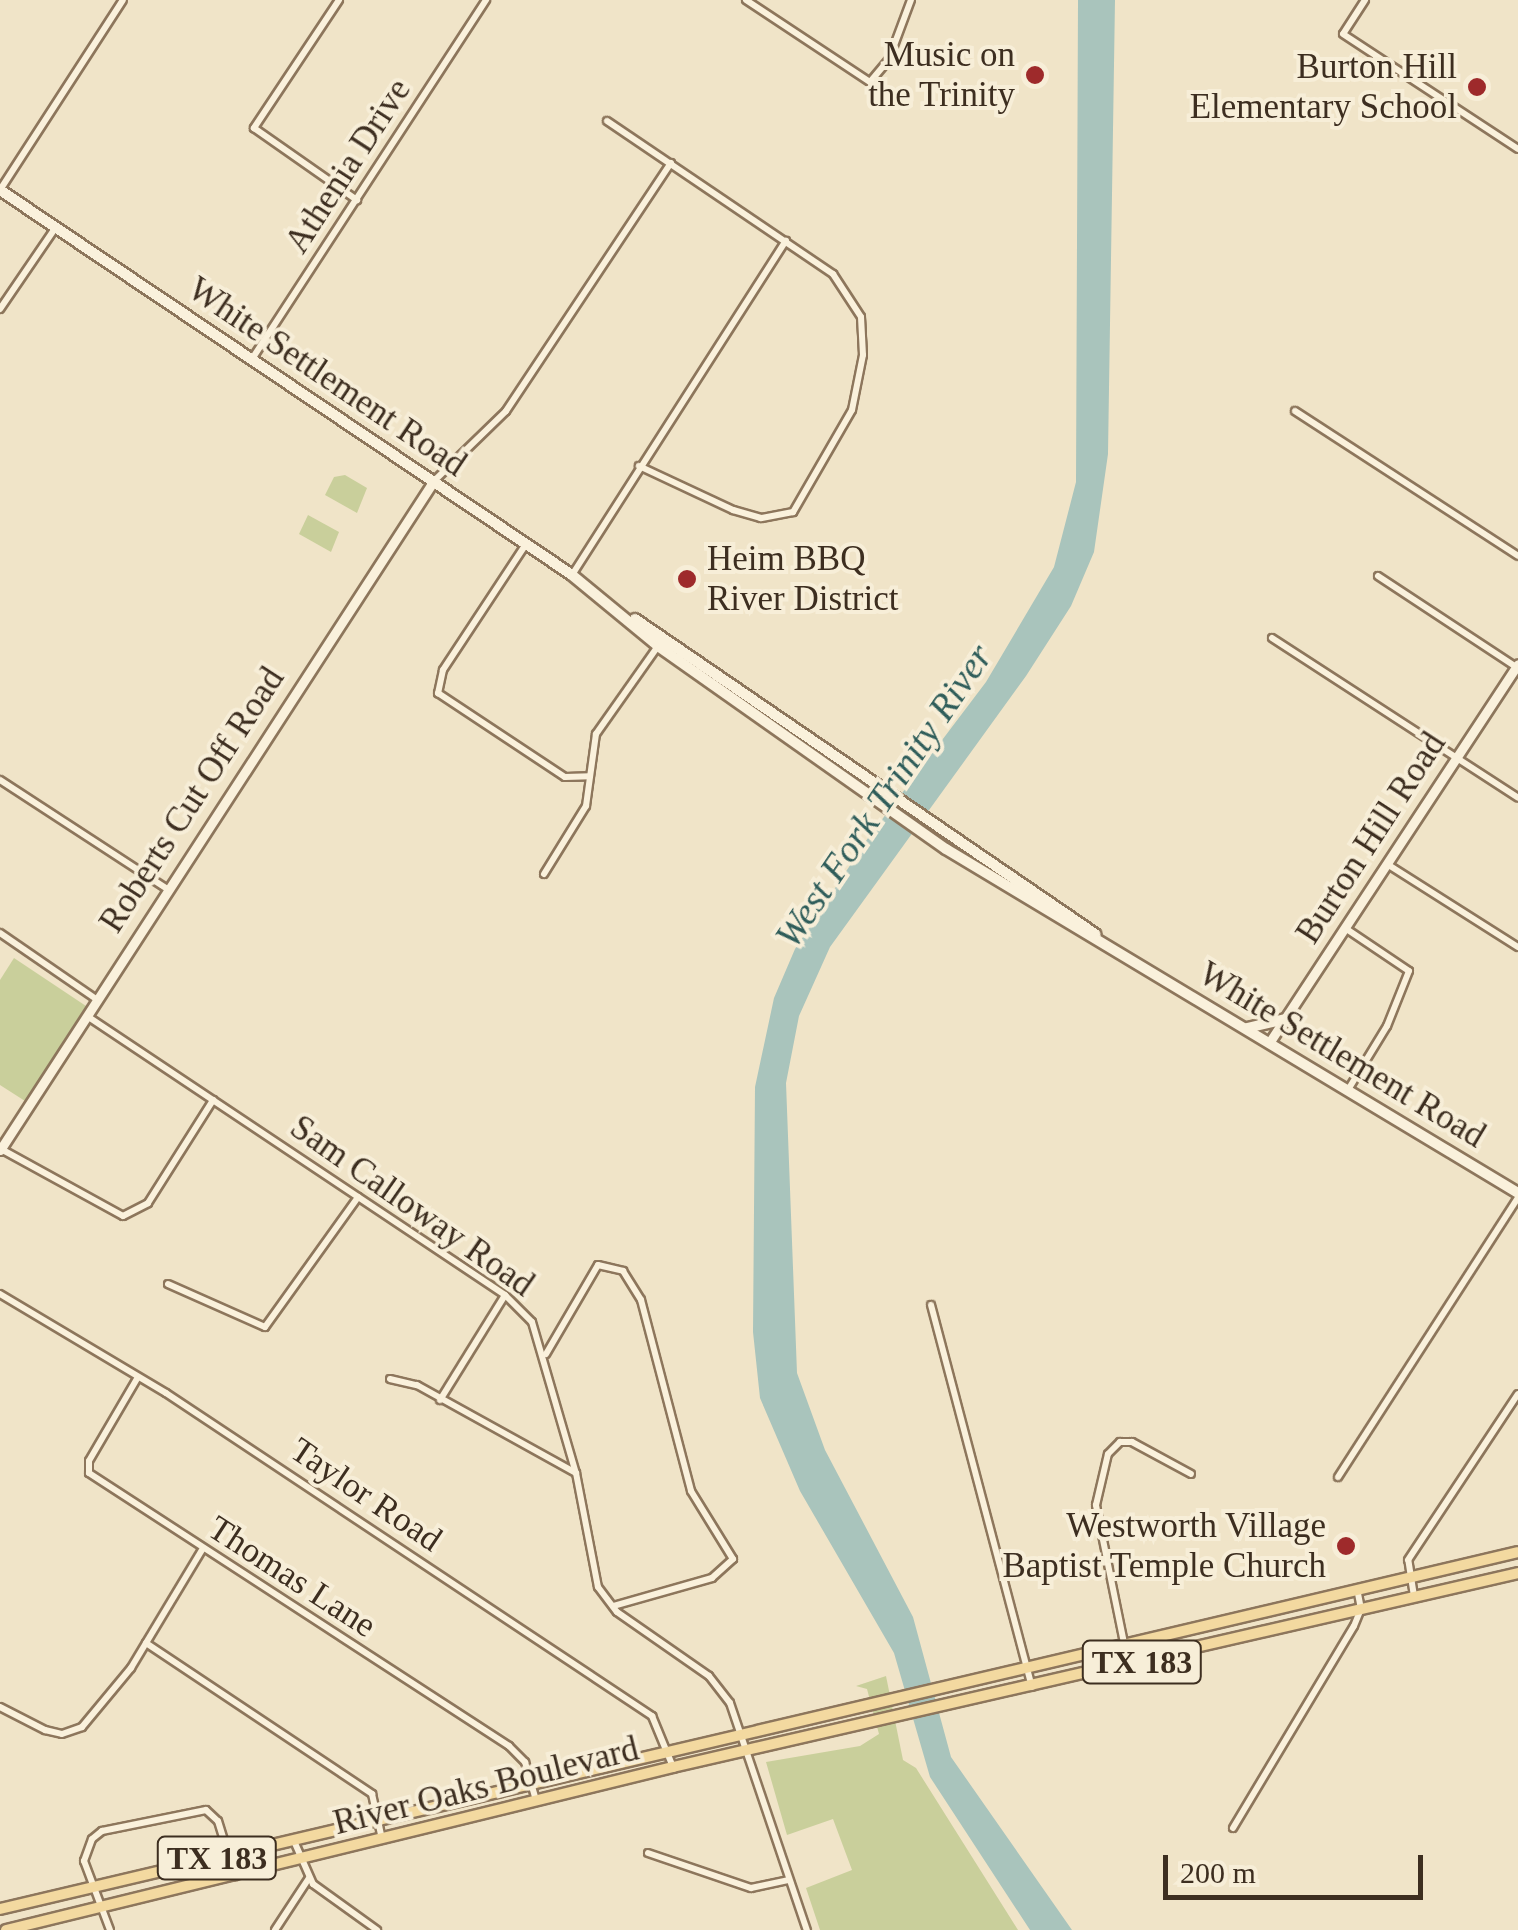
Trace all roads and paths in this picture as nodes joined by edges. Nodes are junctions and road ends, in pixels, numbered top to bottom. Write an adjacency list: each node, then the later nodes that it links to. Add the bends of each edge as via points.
1 (122, 0): 10 (street)
2 (339, 0): 11 (street, via 254,128)
3 (486, 0): 11 (street, Athenia Drive)
4 (746, 0): 5 (street, via 870,82 889,59)
5 (911, 0)
6 (1365, 0): 8 (street, via 1343,34)
7 (607, 121): 9 (street)
8 (1518, 149)
9 (671, 163): 13 (street); 18 (street, via 506,412)
10 (0, 190): 12 (main road, White Settlement Road)
11 (357, 200): 15 (street, Athenia Drive)
12 (56, 228): 14 (street); 15 (main road, White Settlement Road)
13 (786, 241): 17 (street); 17 (street, via 844,285 861,317 863,355 852,410 799,506 782,518 761,518 708,501)
14 (0, 310)
15 (252, 360): 18 (main road, White Settlement Road)
16 (1295, 411): 20 (street)
17 (640, 466): 21 (street)
18 (433, 482): 19 (main road, White Settlement Road); 34 (street, Roberts Cut Off Road)
19 (526, 544): 21 (main road, White Settlement Road); 29 (street, via 443,670 438,693 565,776)
20 (1518, 556)
21 (572, 575): 23 (main road, White Settlement Road)
22 (1378, 576): 27 (street)
23 (621, 612): 25 (main road, White Settlement Road); 26 (main road, White Settlement Road)
24 (1272, 638): 28 (street)
25 (658, 646): 26 (main road, White Settlement Road); 29 (street, via 596,734)
26 (687, 658): 38 (main road, White Settlement Road); 38 (main road, White Settlement Road, via 946,849)
27 (1517, 666): 28 (street, Burton Hill Road)
28 (1456, 760): 31 (street); 32 (street, Burton Hill Road)
29 (590, 776): 33 (street, via 586,806)
30 (0, 780): 34 (street)
31 (1518, 798)
32 (1387, 864): 35 (street, Burton Hill Road); 37 (street)
33 (544, 874)
34 (167, 889): 39 (street, Roberts Cut Off Road)
35 (1345, 928): 41 (street, Burton Hill Road); 44 (street, via 1409,971 1387,1026)
36 (0, 932): 39 (street)
37 (1518, 946)
38 (1138, 964): 42 (main road, White Settlement Road)
39 (96, 999): 40 (street, Roberts Cut Off Road)
40 (86, 1015): 45 (street, Sam Calloway Road); 46 (street, Roberts Cut Off Road)
41 (1285, 1020): 42 (main road); 43 (street, Burton Hill Road)
42 (1244, 1028): 43 (main road, White Settlement Road)
43 (1270, 1043): 44 (main road, White Settlement Road)
44 (1348, 1090): 47 (main road, White Settlement Road)
45 (214, 1100): 46 (street, via 148,1202 122,1216); 48 (street, Sam Calloway Road)
46 (0, 1150)
47 (1518, 1195): 60 (street)
48 (358, 1197): 49 (street, via 265,1326); 51 (street, Sam Calloway Road)
49 (168, 1284)
50 (0, 1294): 54 (street, Taylor Road)
51 (505, 1295): 53 (street, Sam Calloway Road, via 532,1322); 57 (street)
52 (931, 1305): 71 (street)
53 (545, 1356): 58 (street, Sam Calloway Road); 67 (street, via 598,1265 622,1271 642,1300 692,1491 734,1559 712,1578)
54 (138, 1377): 61 (street, Thomas Lane, via 88,1470); 76 (street, Taylor Road, via 652,1716)
55 (390, 1379): 57 (street)
56 (1518, 1394): 64 (street, via 1408,1560)
57 (440, 1400): 58 (street)
58 (576, 1474): 67 (street, Sam Calloway Road, via 598,1587)
59 (1191, 1474): 70 (street, via 1132,1442 1120,1442 1108,1454 1096,1505)
60 (1338, 1477)
61 (203, 1548): 69 (street); 78 (street, Thomas Lane, via 509,1746 526,1762)
62 (1518, 1552): 64 (main road, TX 183)
63 (1518, 1573): 66 (main road, TX 183)
64 (1409, 1576): 65 (main road, TX 183); 66 (street)
65 (1356, 1588): 68 (street); 70 (main road, TX 183)
66 (1414, 1597): 68 (main road, TX 183)
67 (612, 1606): 74 (street, via 710,1676)
68 (1361, 1609): 72 (main road, TX 183); 81 (street)
69 (146, 1643): 73 (street, via 82,1727 62,1734 45,1730); 80 (street, via 372,1794)
70 (1124, 1643): 71 (main road, TX 183)
71 (1026, 1667): 72 (street); 74 (main road, River Oaks Boulevard / TX 183)
72 (1032, 1688): 75 (main road, River Oaks Boulevard / TX 183)
73 (0, 1706)
74 (743, 1732): 75 (street); 76 (main road, River Oaks Boulevard / TX 183)
75 (748, 1749): 77 (main road, River Oaks Boulevard / TX 183); 89 (street)
76 (668, 1750): 77 (street, Taylor Road); 78 (main road, River Oaks Boulevard / TX 183)
77 (673, 1767): 79 (main road, River Oaks Boulevard / TX 183)
78 (532, 1783): 79 (street, Thomas Lane); 80 (main road, River Oaks Boulevard / TX 183)
79 (536, 1801): 83 (main road, River Oaks Boulevard / TX 183)
80 (380, 1819): 82 (main road, River Oaks Boulevard / TX 183); 83 (street)
81 (1233, 1828)
82 (293, 1840): 85 (main road, River Oaks Boulevard / TX 183); 86 (street)
83 (382, 1842): 86 (main road, River Oaks Boulevard / TX 183)
84 (648, 1853): 89 (street, via 752,1888)
85 (230, 1855): 87 (street); 90 (main road, River Oaks Boulevard / TX 183); 90 (street, via 218,1821 206,1810 144,1818 92,1839 84,1861)
86 (302, 1860): 87 (main road, River Oaks Boulevard / TX 183); 88 (street)
87 (235, 1876): 91 (main road, River Oaks Boulevard / TX 183)
88 (310, 1878): 95 (street); 96 (street, via 323,1895)
89 (789, 1880): 97 (street)
90 (90, 1888): 91 (street); 92 (main road, River Oaks Boulevard / TX 183)
91 (98, 1908): 93 (main road, River Oaks Boulevard / TX 183); 94 (street)
92 (0, 1909)
93 (6, 1930)
94 (110, 1930)
95 (275, 1930)
96 (378, 1930)
97 (807, 1930)

